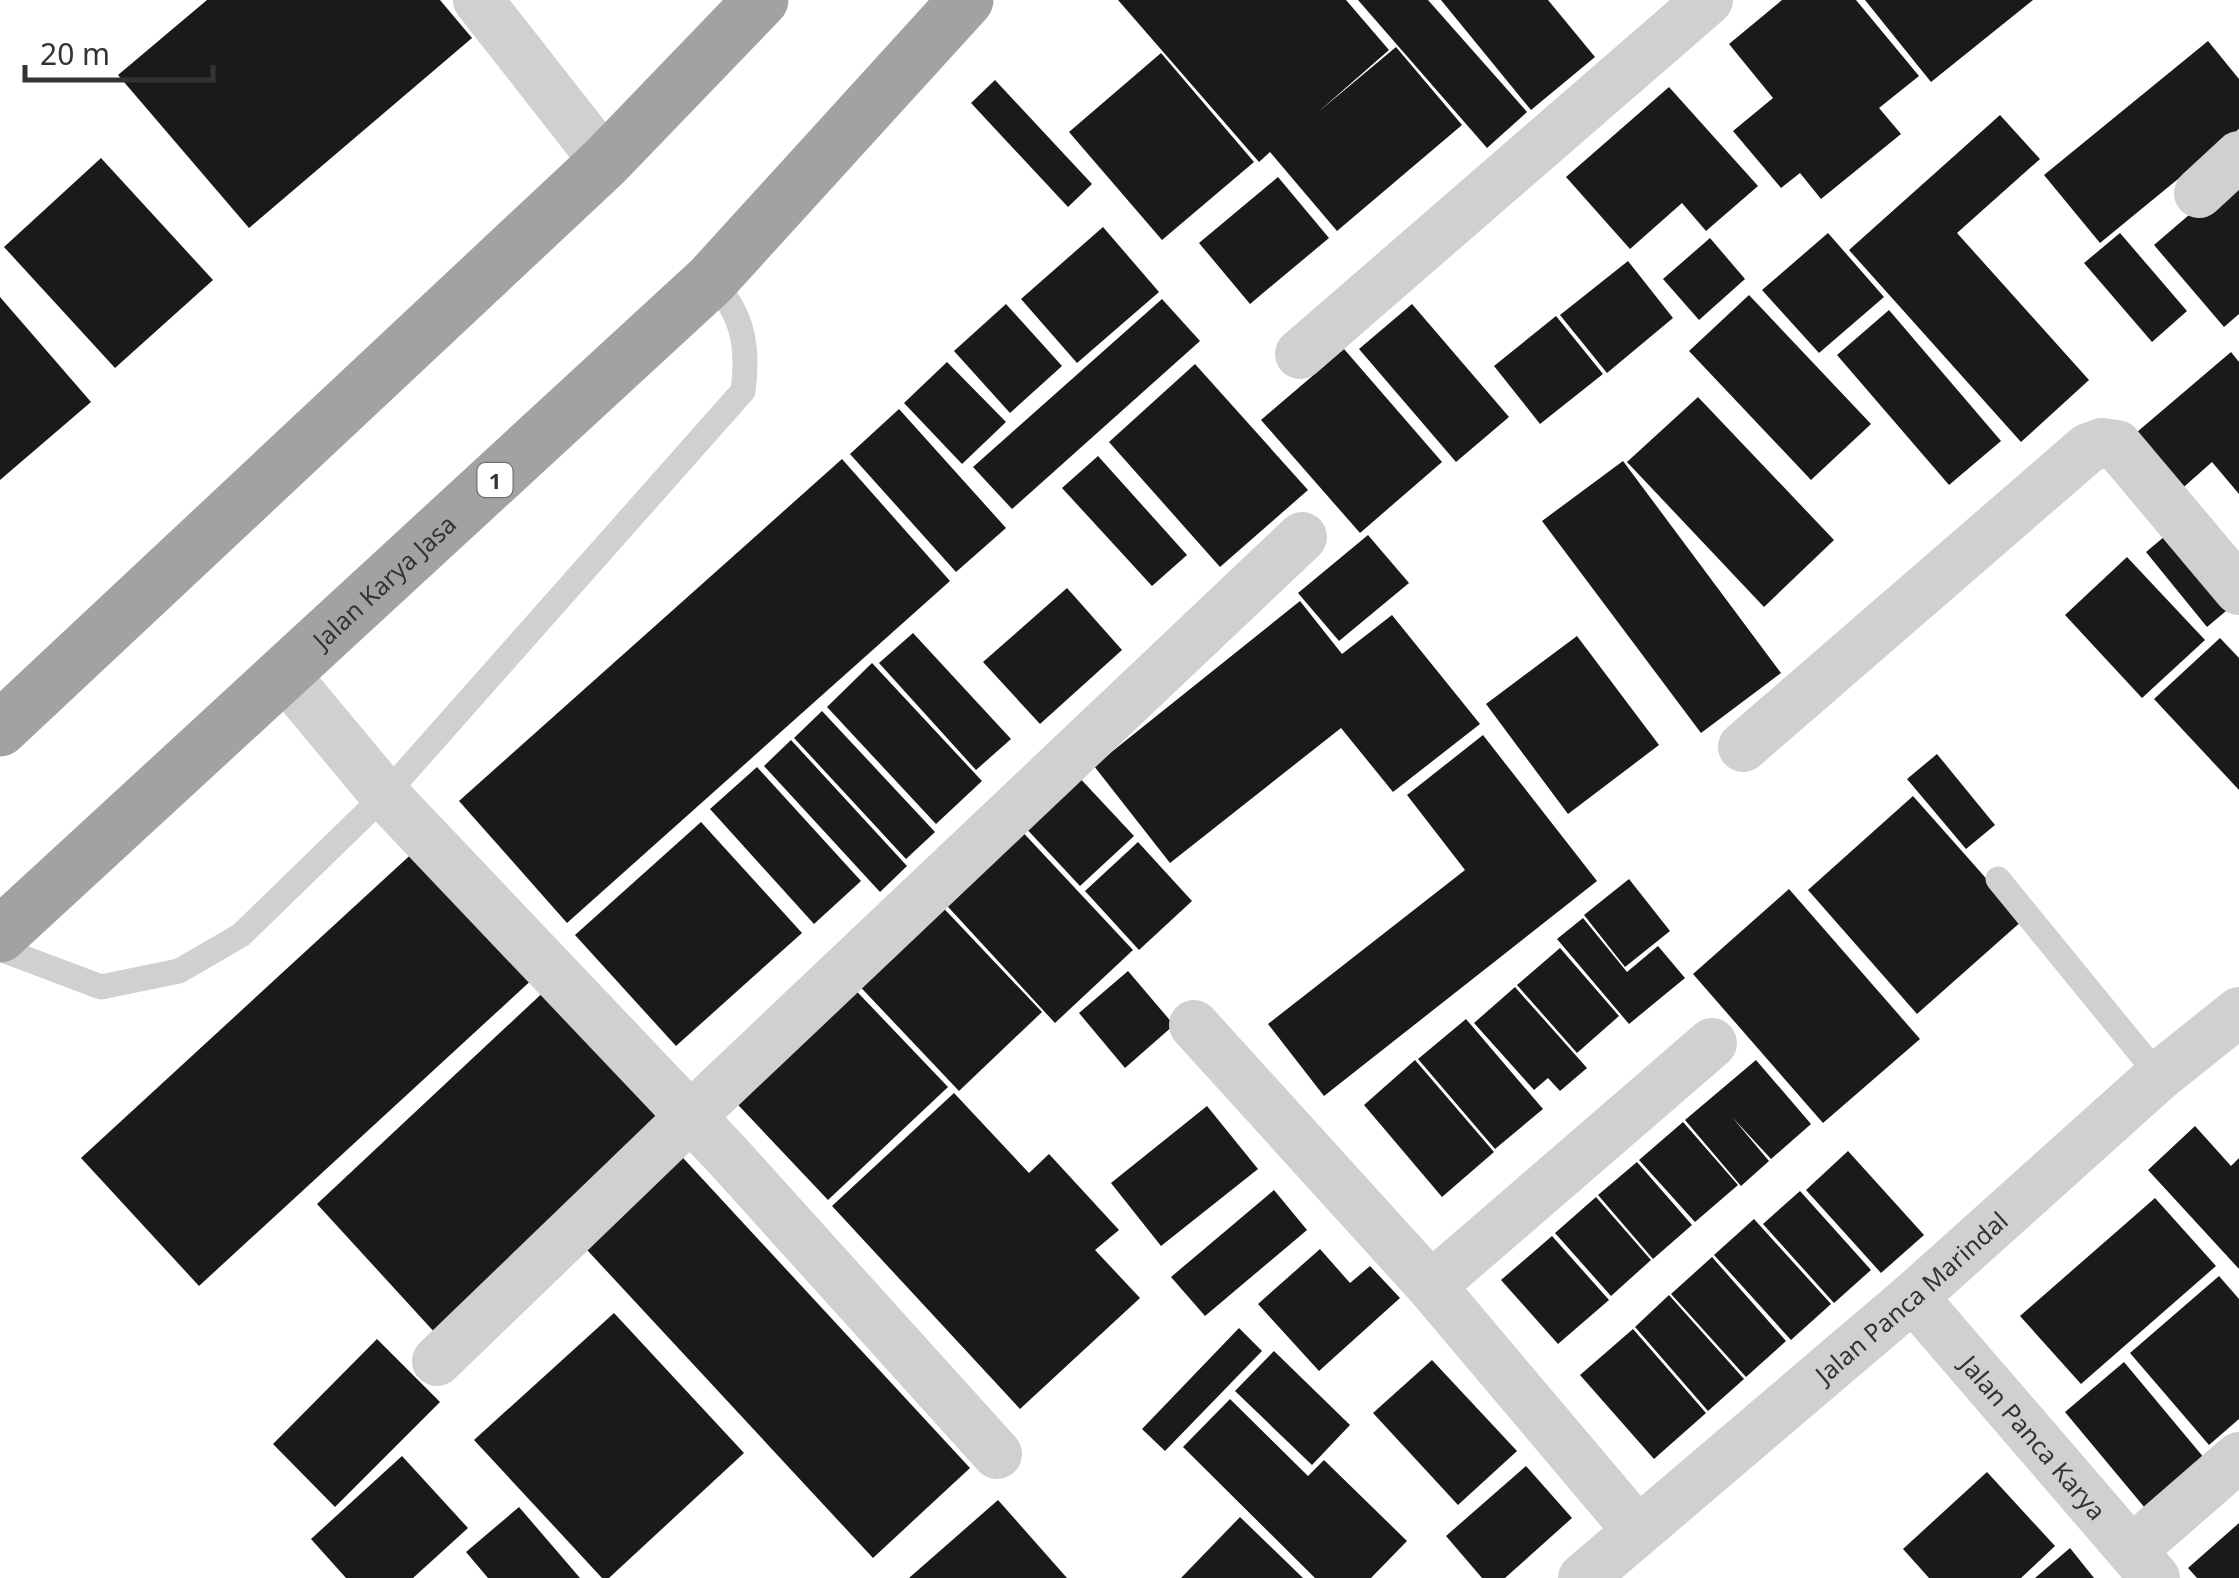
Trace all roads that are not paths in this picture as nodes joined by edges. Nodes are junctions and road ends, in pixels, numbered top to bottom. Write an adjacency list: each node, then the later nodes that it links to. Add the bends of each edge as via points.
1 (478, 0): 6 (street)
2 (760, 0): 6 (highway)
3 (966, 0): 8 (highway, Jalan Karya Jasa / 1)
4 (1708, 0): 9 (street)
5 (2239, 156): 7 (street)
6 (605, 162): 13 (highway)
7 (2199, 193)
8 (711, 280): 12 (highway, Jalan Karya Jasa / 1); 15 (lane, via 729,298 740,328 747,359 743,391)
9 (1300, 354)
10 (1302, 537): 23 (street)
11 (2239, 590): 14 (street, via 2117,445 2102,442)
12 (284, 675): 15 (street); 17 (highway, Jalan Karya Jasa / 1)
13 (2, 722)
14 (1743, 747)
15 (385, 795): 18 (lane, via 241,935 178,971 101,987); 23 (street)
16 (1998, 879): 22 (lane)
17 (0, 935)
18 (0, 949)
19 (2239, 1012): 22 (street, Jalan Panca Marindal)
20 (1194, 1024): 24 (street)
21 (1712, 1043): 24 (street)
22 (2159, 1076): 25 (street, Jalan Panca Marindal)
23 (689, 1118): 26 (street); 27 (street)
24 (1431, 1286): 29 (street)
25 (1914, 1297): 29 (street, Jalan Panca Marindal); 30 (street, Jalan Panca Karya)
26 (437, 1361)
27 (997, 1454)
28 (2239, 1458): 30 (street)
29 (1636, 1530): 31 (street, Jalan Panca Marindal)
30 (2144, 1564)
31 (1583, 1578)

